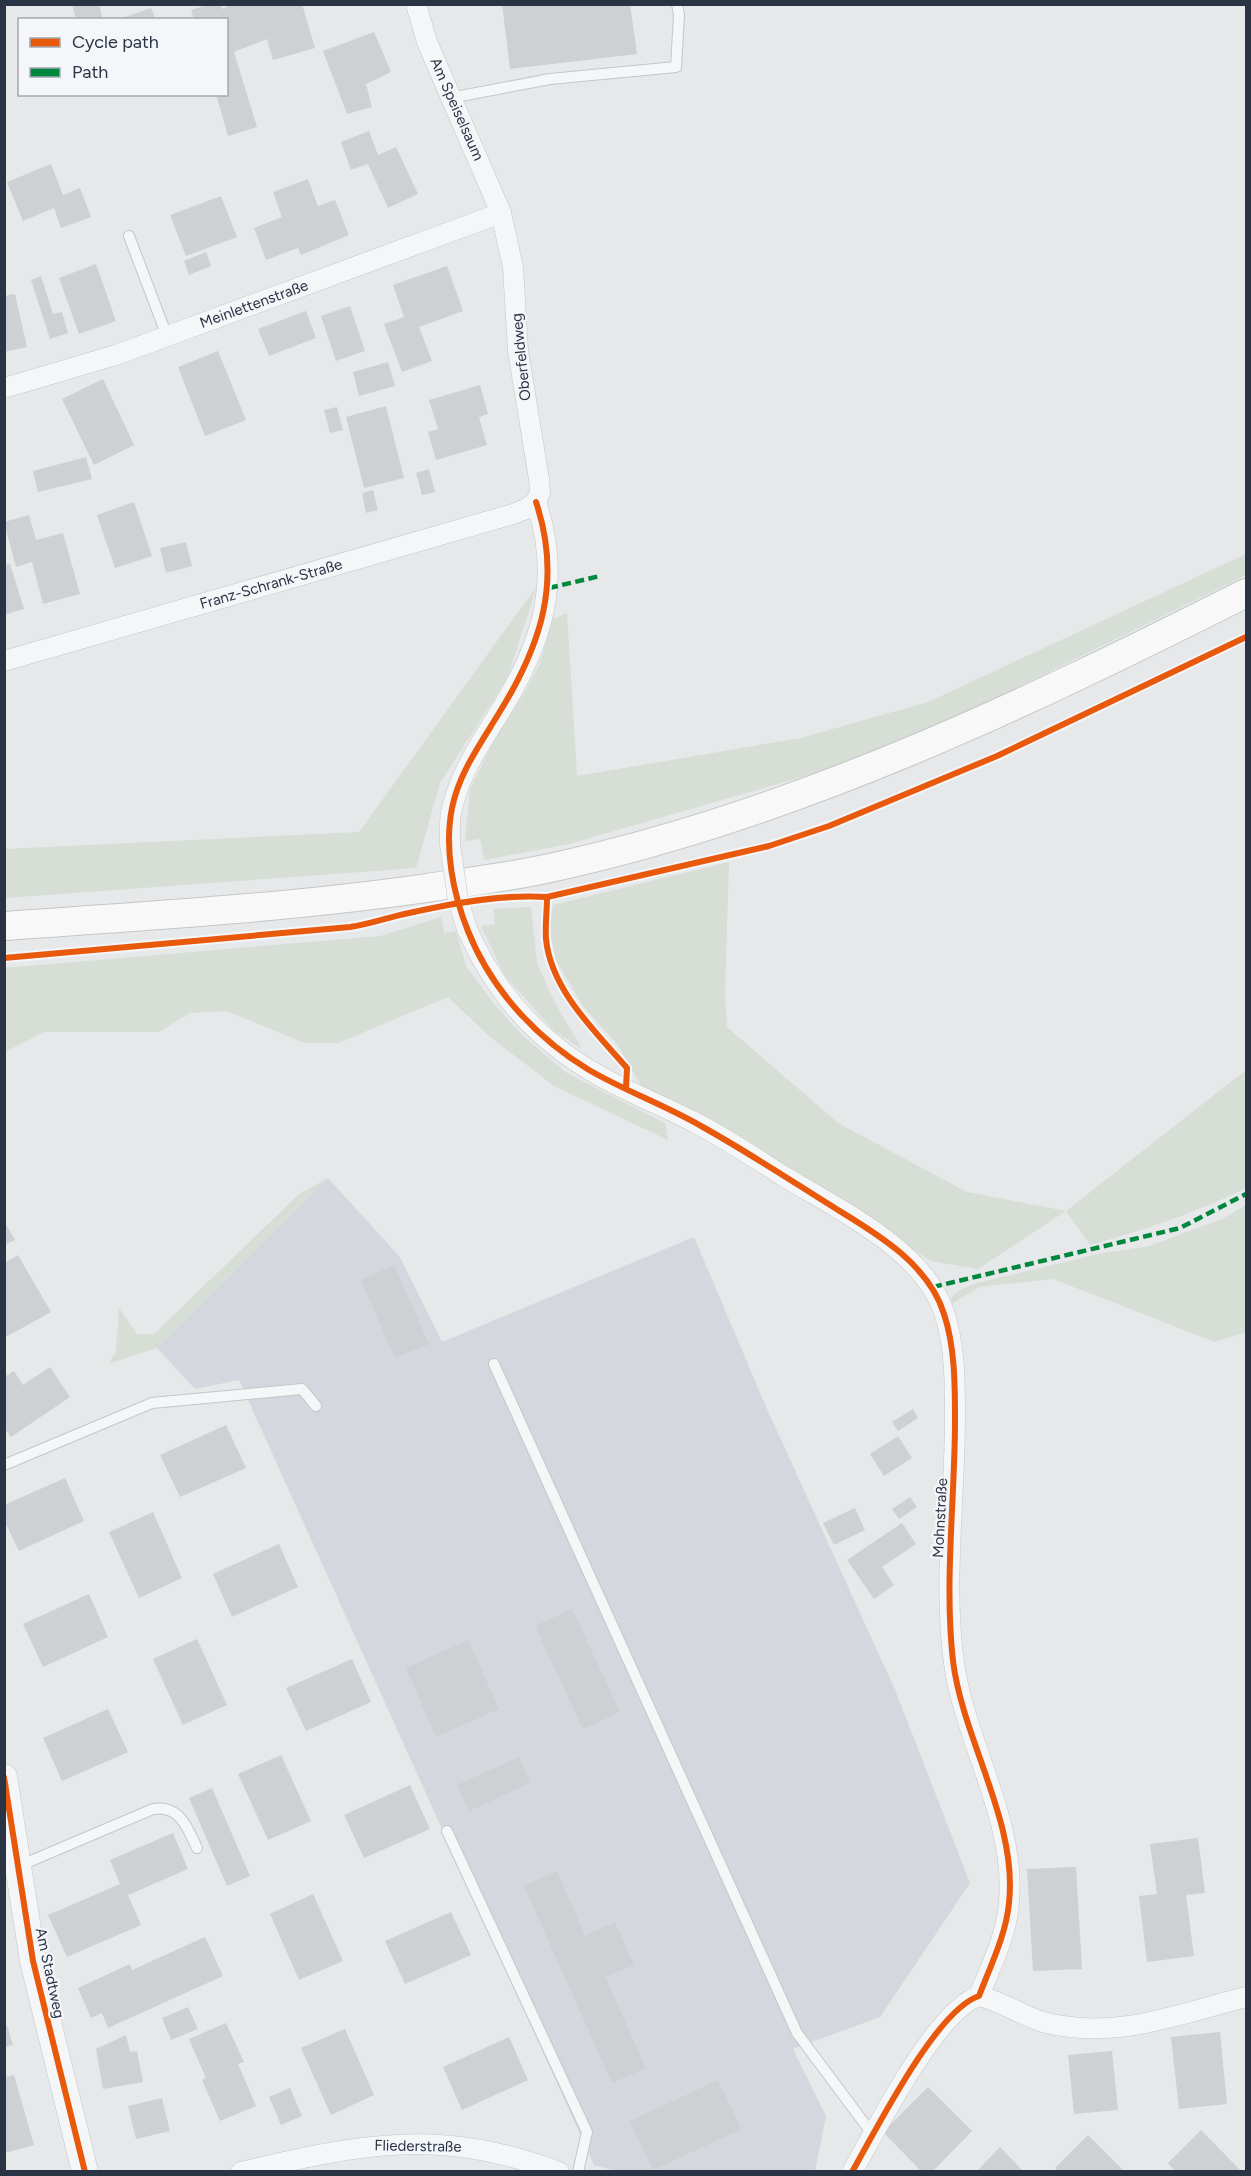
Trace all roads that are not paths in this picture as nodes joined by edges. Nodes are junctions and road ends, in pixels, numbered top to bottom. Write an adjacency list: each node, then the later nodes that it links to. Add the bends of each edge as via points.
1 (416, 4): 3 (street, Am Speiselsaum)
2 (677, 4): 3 (lane, via 676,67 550,79)
3 (450, 98): 4 (street, Am Speiselsaum)
4 (501, 213): 6 (street, Meinlettenstraße); 8 (street, Oberfeldweg, via 513,267 518,351 539,479)
5 (129, 236): 6 (lane)
6 (167, 336): 7 (street, Meinlettenstraße, via 65,372)
7 (4, 388)
8 (536, 502): 10 (street, Franz-Schrank-Straße, via 513,514); 11 (street, Oberfeldweg, via 548,555 549,588 543,615 520,677 462,777 452,809)
9 (1246, 593): 12 (main road, via 1148,643 878,765 679,834 561,866 340,900)
10 (4, 661)
11 (450, 844): 20 (street, Mohnstraße, bridge, via 456,891 467,929 494,981 555,1047 591,1071 698,1124 869,1229 913,1264 933,1287 950,1336 955,1390 949,1596 953,1661 970,1734 993,1797 1010,1877 1003,1930)
12 (4, 926)
13 (494, 1365): 22 (lane, via 797,2033)
14 (316, 1406): 15 (lane, via 302,1389 152,1403)
15 (4, 1465)
16 (4, 1777): 19 (street, Am Stadtweg)
17 (447, 1831): 26 (lane, via 587,2132)
18 (197, 1848): 19 (lane, via 176,1811 163,1807)
19 (18, 1867): 23 (street, Am Stadtweg, via 33,1961)
20 (979, 1996): 21 (street, via 1043,2022 1099,2030 1147,2025); 22 (street, via 958,2007 933,2037)
21 (1246, 1997)
22 (873, 2135): 27 (street)
23 (85, 2172)
24 (241, 2172): 25 (street, Fliederstraße, via 366,2145 401,2143 473,2148 511,2155)
25 (560, 2172)
26 (578, 2172)
27 (852, 2172)

